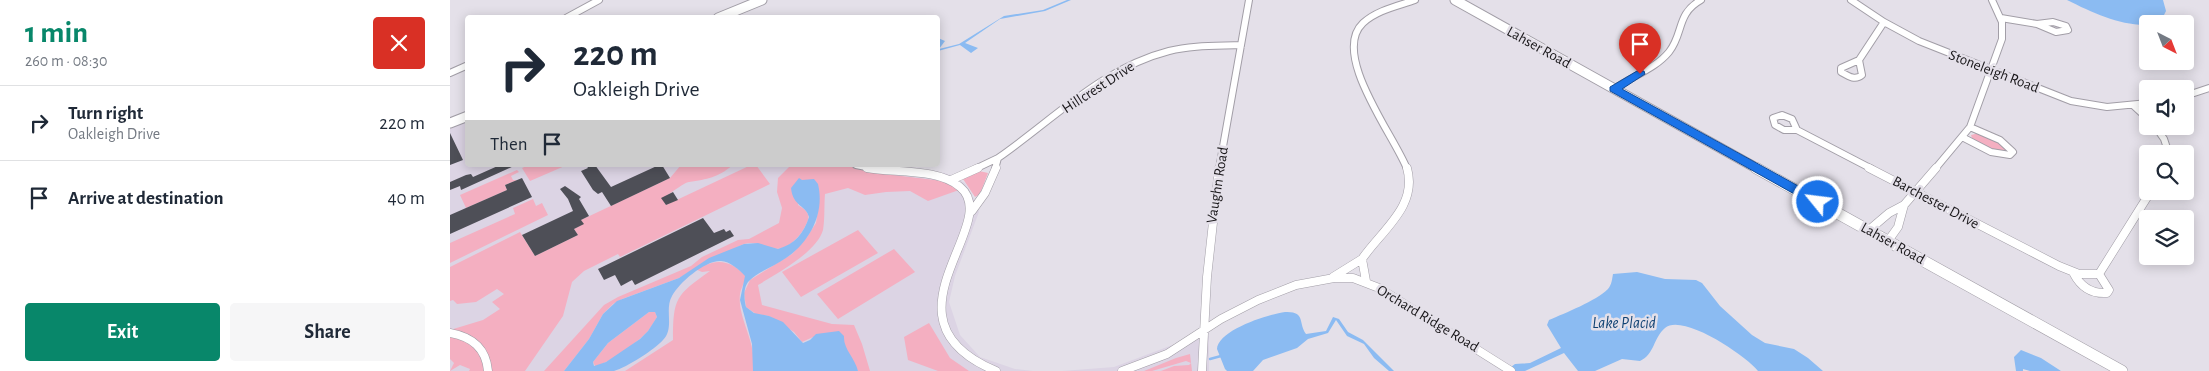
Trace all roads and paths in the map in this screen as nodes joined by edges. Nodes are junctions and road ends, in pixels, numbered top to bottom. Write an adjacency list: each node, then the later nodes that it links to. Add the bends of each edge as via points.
1 (599, 0): 9 (street)
2 (762, 0): 10 (street)
3 (1249, 0): 14 (street, Vaughn Road)
4 (1414, 0): 39 (street, via 1368,20 1354,38 1367,97 1411,180 1410,194 1404,204)
5 (1455, 0): 20 (street, Lahser Road)
6 (1702, 0): 20 (street, via 1681,18 1675,44 1660,62)
7 (1851, 0): 12 (street, Stoneleigh Road)
8 (1992, 0): 11 (street)
9 (572, 15)
10 (725, 15)
11 (2001, 18): 13 (street); 17 (street, via 2002,39)
12 (1884, 22): 15 (street); 17 (street, Stoneleigh Road, via 1919,41)
13 (2037, 24)
14 (1241, 45): 30 (street, Hillcrest Drive, via 1179,49 1134,63 1075,100); 44 (street, Vaughn Road, via 1212,217)
15 (1859, 60)
16 (465, 66): 18 (street)
17 (1990, 70): 23 (street, Stoneleigh Road, via 2071,100 2107,107); 27 (street)
18 (450, 72)
19 (2209, 88): 21 (street)
20 (1614, 89): 37 (street, Lahser Road)
21 (2194, 93)
22 (2139, 105): 23 (street, Stoneleigh Road)
23 (2134, 106): 24 (street)
24 (2139, 111)
25 (465, 117): 26 (street)
26 (451, 121)
27 (1970, 127): 29 (street); 29 (street, via 2002,142 2012,152 2004,156 1997,154)
28 (1798, 130): 33 (street, Barchester Drive)
29 (1962, 137): 33 (street)
30 (998, 158): 32 (street, Hillcrest Drive); 36 (street, via 980,202)
31 (864, 167): 32 (street)
32 (951, 180): 36 (street, via 966,193)
33 (1915, 191): 35 (street); 40 (street, Barchester Drive)
34 (2145, 200): 41 (street)
35 (1904, 205): 37 (street); 38 (street, via 1898,227)
36 (972, 211): 49 (street, via 945,278 941,310 948,334 957,347 974,361)
37 (1869, 230): 38 (street, Lahser Road)
38 (1888, 241): 51 (street, Lahser Road)
39 (1362, 259): 42 (street); 43 (street)
40 (2074, 274): 41 (street, Barchester Drive); 41 (street, Barchester Drive, via 2090,291 2107,293 2109,290)
41 (2099, 274)
42 (1333, 277): 43 (street, Orchard Ridge Road); 44 (street, Orchard Ridge Road, via 1274,294 1225,316)
43 (1366, 281): 47 (street, Orchard Ridge Road, via 1395,296)
44 (1203, 331): 46 (street, Vaughn Road); 50 (street, Orchard Ridge Road, via 1157,358)
45 (450, 333): 48 (street, via 466,337 480,347 488,360)
46 (1202, 368)
47 (1508, 369)
48 (488, 371)
49 (996, 371)
50 (1122, 371)
51 (2122, 371)

